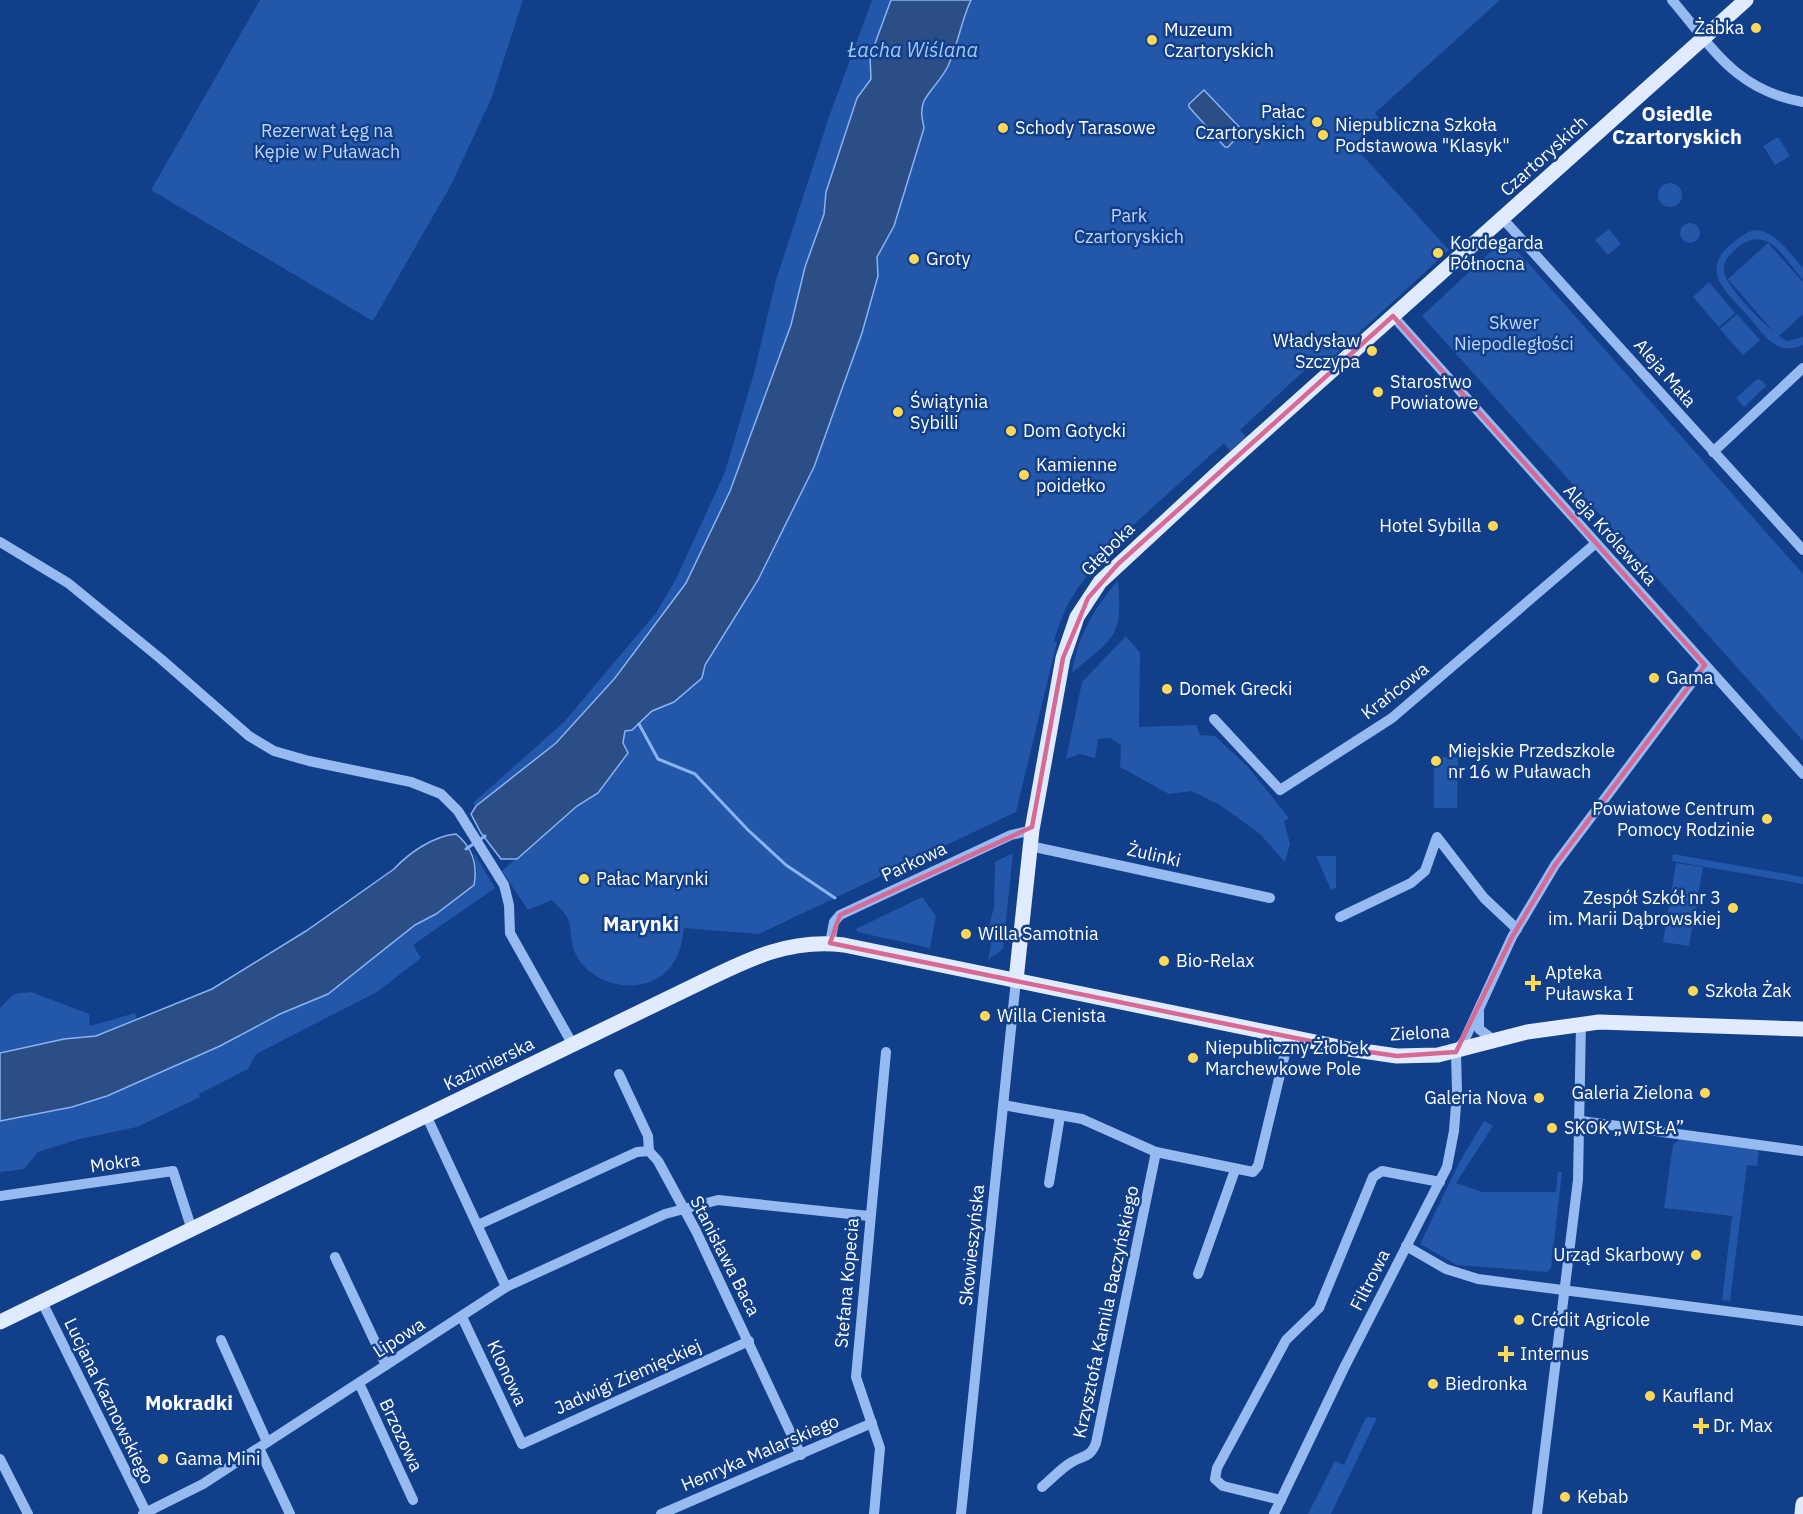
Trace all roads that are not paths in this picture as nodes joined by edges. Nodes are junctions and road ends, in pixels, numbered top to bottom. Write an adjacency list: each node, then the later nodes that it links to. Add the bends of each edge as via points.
1 (1672, 0): 3 (street)
2 (1746, 0): 3 (main road, Czartoryskich)
3 (1704, 39): 4 (street, via 1720,60 1753,84); 5 (main road, Czartoryskich)
4 (1803, 102)
5 (1503, 219): 6 (main road, Czartoryskich); 8 (street, Aleja Mała)
6 (1394, 316): 10 (street, Aleja Królewska); 15 (main road, Głęboka, via 1118,564 1088,598 1063,658)
7 (1803, 368): 8 (street)
8 (1713, 452): 11 (street, Aleja Mała)
9 (0, 542): 26 (street, via 68,583 249,736 274,750 309,761 426,786 441,794 458,811 504,885 510,933)
10 (1596, 543): 12 (street, Aleja Królewska); 13 (street, Krańcowa, via 1392,718 1280,790)
11 (1803, 550)
12 (1705, 665): 14 (street, Aleja Królewska); 18 (street, via 1576,835)
13 (1214, 719)
14 (1803, 774)
15 (1031, 838): 16 (street, Żulinki); 19 (street, Parkowa, via 1011,835 840,915 834,922); 20 (main road, Głęboka)
16 (1270, 898)
17 (1340, 917): 18 (street, via 1411,882 1425,870 1437,837 1484,898)
18 (1517, 929): 21 (street)
19 (830, 944): 20 (main road, Kazimierska); 26 (main road, Kazimierska, via 774,950)
20 (1016, 980): 24 (main road, Zielona); 30 (street, Skowieszyńska)
21 (1479, 1008): 25 (street, via 1479,1029); 28 (street)
22 (1581, 1023): 23 (main road, Zielona); 25 (main road, Zielona); 33 (street)
23 (1802, 1027)
24 (1289, 1037): 28 (main road, Zielona, via 1396,1056); 37 (street, via 1258,1166 1253,1172)
25 (1495, 1041): 28 (main road, Zielona)
26 (573, 1045): 31 (main road, Kazimierska)
27 (886, 1052): 42 (street, Stefana Kopecia)
28 (1456, 1052): 38 (street, Filtrowa, via 1454,1131)
29 (619, 1074): 34 (street, Stanisława Baca, via 648,1136)
30 (1004, 1105): 32 (street); 72 (street, Skowieszyńska)
31 (426, 1115): 43 (street); 44 (main road, Kazimierska)
32 (1060, 1116): 36 (street, via 1099,1125); 39 (street)
33 (1581, 1121): 35 (street); 49 (street)
34 (649, 1151): 41 (street, Stanisława Baca); 43 (street, via 637,1152)
35 (1803, 1151)
36 (1156, 1152): 37 (street); 63 (street, Krzysztofa Kamila Baczyńskiego, via 1096,1443 1092,1453 1072,1462)
37 (1234, 1170): 47 (street)
38 (1440, 1182): 45 (street, Filtrowa); 65 (street, via 1382,1171 1373,1177 1319,1308 1286,1340 1217,1468 1215,1479 1223,1486)
39 (1049, 1183)
40 (0, 1196): 44 (street, Mokra, via 173,1171)
41 (683, 1208): 42 (street, Lipowa, via 727,1199); 48 (street, Lipowa); 55 (street, Stanisława Baca)
42 (869, 1216): 58 (street, Stefana Kopecia, via 856,1377)
43 (478, 1225): 48 (street)
44 (192, 1230): 50 (main road, Kazimierska)
45 (1406, 1246): 49 (street, via 1469,1278); 65 (street, Filtrowa)
46 (335, 1257): 56 (street)
47 (1198, 1274)
48 (506, 1287): 51 (street, Lipowa)
49 (1565, 1290): 52 (street); 74 (street)
50 (42, 1302): 53 (main road, Kazimierska); 67 (street, Lucjana Kaznowskiego)
51 (462, 1317): 56 (street, Lipowa); 59 (street, Klonowa)
52 (1803, 1321)
53 (0, 1322)
54 (220, 1340): 60 (street)
55 (749, 1341): 59 (street, Jadwigi Ziemięckiej); 61 (street, Stanisława Baca)
56 (386, 1365): 57 (street, Lipowa)
57 (359, 1383): 60 (street, Lipowa); 64 (street, Brzozowa)
58 (872, 1423): 61 (street, Henryka Malarskiego); 71 (street, Stefana Kopecia, via 880,1458)
59 (522, 1444)
60 (263, 1445): 67 (street, Lipowa, via 203,1484); 69 (street)
61 (801, 1455): 70 (street, Henryka Malarskiego)
62 (0, 1459): 68 (street)
63 (1042, 1487)
64 (413, 1500)
65 (1281, 1500): 73 (street, Filtrowa)
66 (1803, 1504): 75 (main road)
67 (145, 1513)
68 (28, 1514)
69 (290, 1514)
70 (661, 1514)
71 (874, 1514)
72 (961, 1514)
73 (1274, 1514)
74 (1537, 1514)
75 (1802, 1514)

